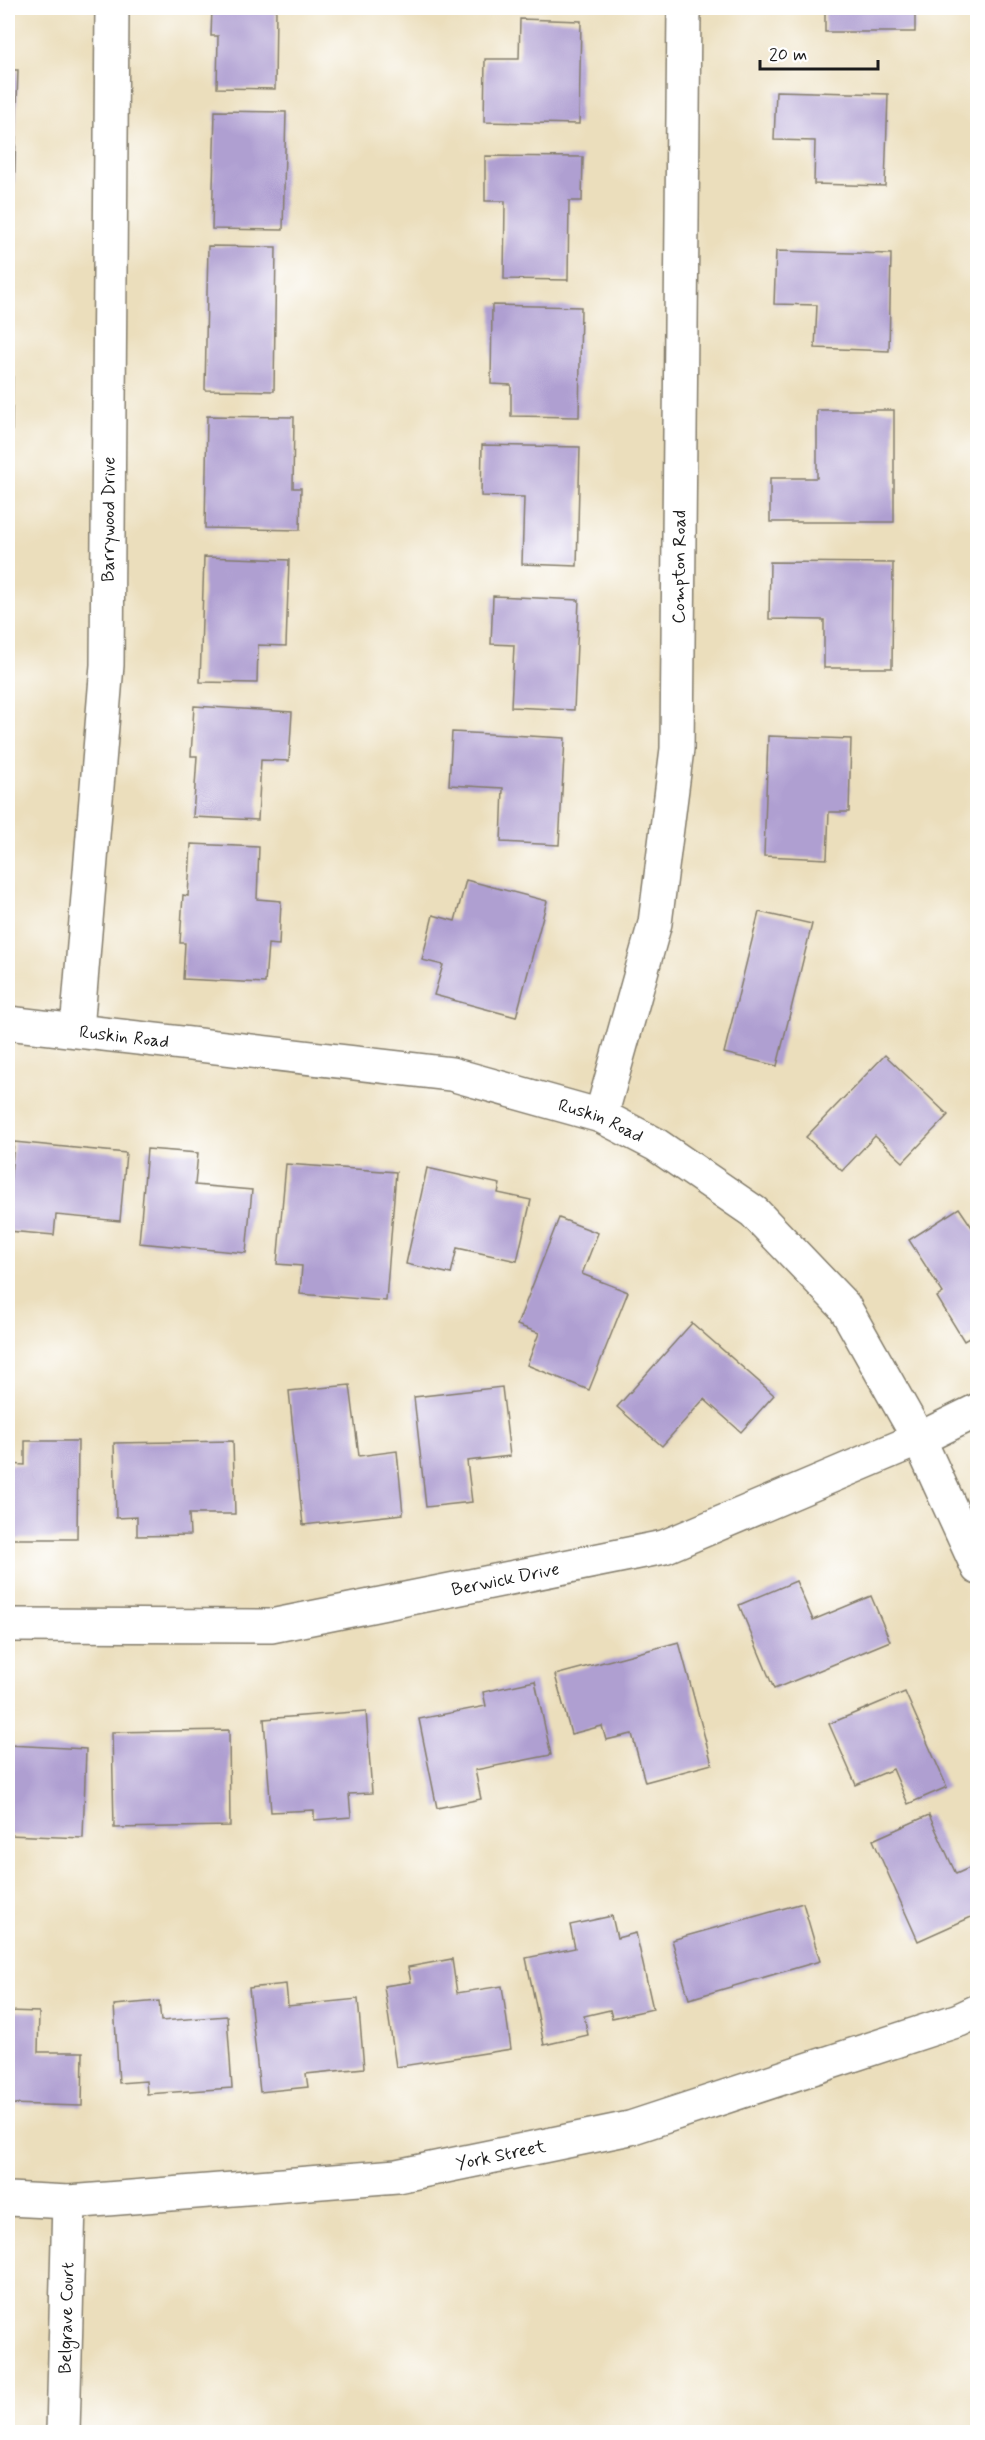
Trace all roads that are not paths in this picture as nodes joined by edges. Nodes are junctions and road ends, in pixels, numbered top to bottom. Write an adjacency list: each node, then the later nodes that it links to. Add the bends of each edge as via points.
1 (112, 8): 4 (street, Barrywood Drive, via 106,665)
2 (684, 8): 5 (street, Compton Road, via 677,749 655,923)
3 (8, 1023): 4 (street, Ruskin Road)
4 (77, 1030): 5 (street, Ruskin Road, via 451,1074)
5 (601, 1116): 7 (street, Ruskin Road, via 655,1144 754,1212 844,1306)
6 (978, 1410): 7 (street, Berwick Drive)
7 (919, 1439): 8 (street, Ruskin Road); 9 (street, Berwick Drive, via 664,1547 271,1626)
8 (978, 1568)
9 (8, 1625)
10 (978, 2011): 12 (street, York Street, via 630,2128 397,2176)
11 (8, 2199): 12 (street, York Street)
12 (69, 2202): 13 (street, Belgrave Court)
13 (63, 2433)

